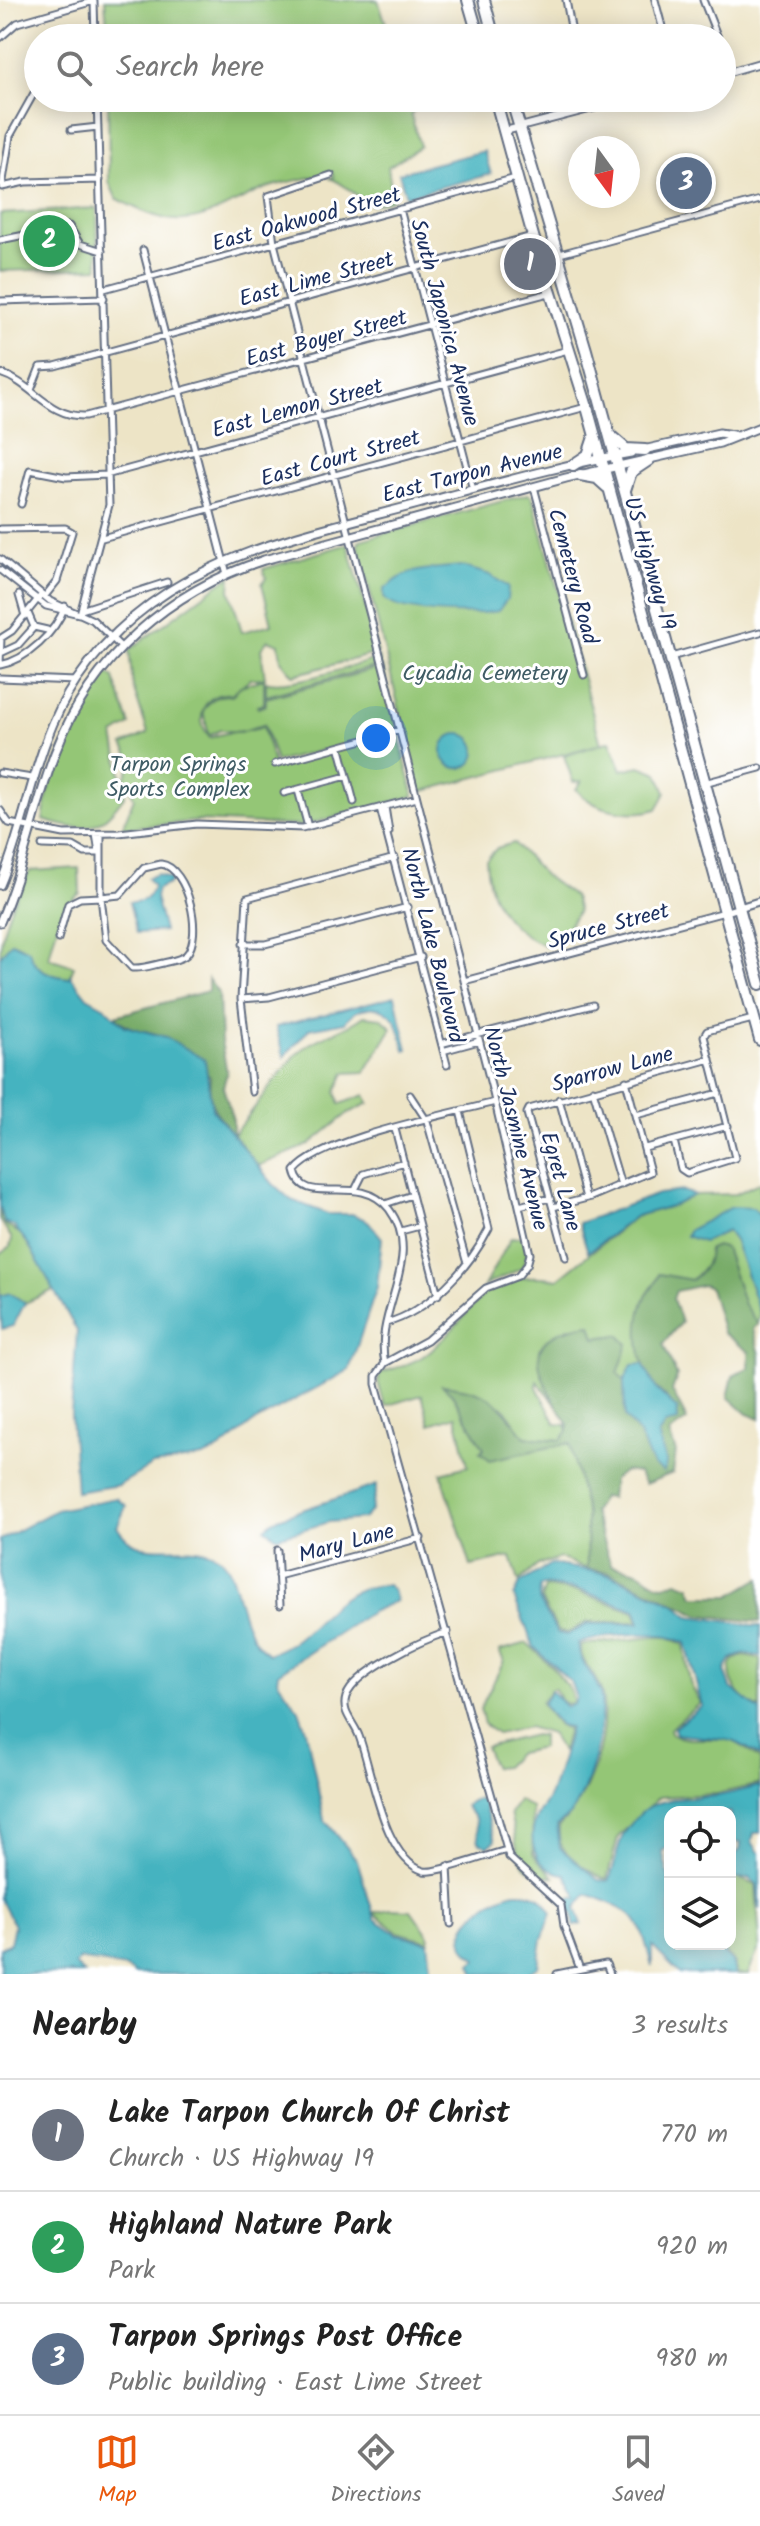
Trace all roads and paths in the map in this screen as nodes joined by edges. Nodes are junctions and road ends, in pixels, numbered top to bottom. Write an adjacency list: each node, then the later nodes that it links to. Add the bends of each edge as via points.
1 (468, 0): 8 (highway)
2 (484, 0): 9 (highway)
3 (566, 0): 10 (street)
4 (655, 0): 11 (street)
5 (703, 0): 12 (street)
6 (94, 1): 7 (street); 13 (street, via 17,23)
7 (95, 24)
8 (475, 24)
9 (490, 24)
10 (570, 24)
11 (661, 24)
12 (712, 24)
13 (0, 38)
14 (760, 63): 15 (street)
15 (736, 70)
16 (24, 110): 28 (street, via 11,133)
17 (97, 112): 21 (street)
18 (499, 112): 24 (highway, US Highway 19)
19 (515, 112): 22 (highway, US Highway 19)
20 (579, 112): 22 (street)
21 (98, 127): 23 (street); 27 (street)
22 (519, 128): 24 (street); 37 (highway, US Highway 19)
23 (71, 130)
24 (505, 131): 26 (highway, US Highway 19)
25 (331, 175): 34 (street, North Jasmine Avenue, via 270,196)
26 (517, 178): 30 (highway, US Highway 19); 31 (street, East Oakwood Street)
27 (100, 180): 28 (street); 36 (street)
28 (1, 187)
29 (760, 200): 37 (street)
30 (525, 208): 32 (highway, US Highway 19); 37 (highway)
31 (400, 209): 34 (street, East Oakwood Street); 39 (street, South Japonica Avenue)
32 (533, 236): 38 (highway, US Highway 19); 39 (street, East Lime Street)
33 (0, 240): 36 (street, via 66,226 80,244)
34 (274, 243): 40 (street, East Oakwood Street); 45 (street, North Jasmine Avenue)
35 (143, 250): 40 (street)
36 (102, 251): 41 (street)
37 (555, 256): 46 (highway, US Highway 19)
38 (541, 263): 42 (highway, US Highway 19); 46 (highway, via 552,268)
39 (415, 267): 45 (street, East Lime Street); 47 (street, South Japonica Avenue)
40 (149, 277): 41 (street, East Oakwood Street); 48 (street)
41 (104, 289): 43 (street)
42 (551, 293): 47 (street, East Boyer Street); 50 (highway, US Highway 19)
43 (104, 298): 44 (street); 49 (street)
44 (0, 301)
45 (290, 301): 48 (street, East Lime Street); 51 (street, North Jasmine Avenue)
46 (571, 304): 60 (highway, US Highway 19)
47 (430, 325): 51 (street, East Boyer Street); 53 (street, South Japonica Avenue)
48 (164, 335): 49 (street, East Lime Street); 55 (street)
49 (106, 350): 54 (street, East Lime Street, via 40,367); 57 (street)
50 (570, 350): 53 (street, East Lemon Street); 56 (highway, US Highway 19)
51 (305, 359): 55 (street, East Boyer Street); 58 (street, North Jasmine Avenue)
52 (0, 373): 54 (street, East Boyer Street)
53 (445, 384): 58 (street, East Lemon Street); 62 (street, South Japonica Avenue)
54 (31, 390): 57 (street, East Boyer Street, via 64,414)
55 (179, 393): 57 (street, East Boyer Street); 63 (street)
56 (587, 407): 61 (highway, US Highway 19); 62 (street, East Court Street)
57 (108, 412): 70 (street)
58 (320, 417): 63 (street, East Lemon Street); 71 (street, North Jasmine Avenue)
59 (760, 427): 65 (main road, East Tarpon Avenue, via 720,443)
60 (608, 430): 64 (highway, US Highway 19); 65 (highway, via 626,449)
61 (595, 435): 66 (highway, US Highway 19); 68 (highway)
62 (461, 441): 71 (street, East Court Street); 74 (street, South Japonica Avenue)
63 (194, 451): 70 (street, East Lemon Street); 78 (street)
64 (614, 455): 65 (main road, East Tarpon Avenue); 66 (main road, East Tarpon Avenue); 67 (highway, US Highway 19)
65 (647, 455): 67 (main road, East Tarpon Avenue); 76 (highway, via 631,472)
66 (601, 458): 68 (main road, East Tarpon Avenue); 69 (highway, US Highway 19)
67 (618, 467): 69 (main road, East Tarpon Avenue); 76 (highway, US Highway 19)
68 (577, 470): 69 (main road, East Tarpon Avenue); 72 (main road, East Tarpon Avenue); 73 (main road, East Tarpon Avenue); 75 (highway)
69 (604, 470): 75 (highway, US Highway 19)
70 (110, 473): 77 (street, East Lemon Street, via 69,478 30,470); 83 (street)
71 (334, 475): 78 (street, East Court Street); 80 (street, North Jasmine Avenue)
72 (534, 486): 79 (main road, East Tarpon Avenue); 102 (street, Cemetery Road)
73 (485, 487): 74 (main road, East Tarpon Avenue); 79 (main road, via 456,498)
74 (473, 490): 80 (main road, East Tarpon Avenue)
75 (610, 491): 106 (highway, US Highway 19)
76 (625, 492): 101 (highway, US Highway 19)
77 (21, 504)
78 (209, 509): 83 (street, East Court Street); 85 (street)
79 (449, 509): 82 (main road, East Tarpon Avenue)
80 (347, 523): 82 (street, North Jasmine Avenue); 85 (main road, East Tarpon Avenue)
81 (0, 529): 90 (street, via 72,532 57,581)
82 (351, 535): 87 (main road, East Tarpon Avenue); 105 (street, North Jasmine Avenue)
83 (102, 538): 92 (street)
84 (0, 559): 86 (street)
85 (222, 560): 87 (street); 97 (main road, East Tarpon Avenue, via 166,591)
86 (4, 570): 90 (street)
87 (227, 574): 99 (main road, East Tarpon Avenue, via 164,610)
88 (167, 582): 92 (street)
89 (19, 595): 93 (street)
90 (42, 596): 91 (street); 93 (street)
91 (64, 609): 92 (street); 95 (street)
92 (80, 612): 97 (street)
93 (26, 615): 94 (street); 98 (street)
94 (34, 627): 95 (street); 100 (street, via 18,645)
95 (48, 630): 100 (street, via 21,658 0,665)
96 (760, 632): 101 (street)
97 (111, 637): 99 (street); 104 (main road, East Tarpon Avenue)
98 (0, 638): 100 (street)
99 (121, 647): 124 (main road, East Tarpon Avenue, via 63,734)
100 (0, 653)
101 (670, 657): 113 (highway, US Highway 19)
102 (584, 675)
103 (0, 678): 104 (street)
104 (76, 681): 112 (main road, East Tarpon Avenue, via 48,732)
105 (400, 730): 108 (street); 117 (street, North Jasmine Avenue)
106 (677, 731): 113 (highway, via 694,773); 114 (highway, US Highway 19)
107 (340, 749): 111 (street)
108 (275, 764)
109 (760, 768): 113 (street)
110 (0, 773): 112 (street)
111 (347, 776): 115 (street); 118 (street)
112 (32, 778): 122 (main road, East Tarpon Avenue)
113 (704, 783): 121 (highway, US Highway 19)
114 (692, 787): 121 (highway, via 701,793); 134 (highway, US Highway 19)
115 (298, 790): 116 (street); 123 (street)
116 (284, 793)
117 (417, 798): 119 (street); 139 (street, North Jasmine Avenue)
118 (354, 802)
119 (383, 807): 123 (street); 128 (street, North Lake Boulevard)
120 (0, 810): 122 (street, via 8,822)
121 (715, 823): 133 (highway, US Highway 19)
122 (20, 825): 124 (street); 129 (main road, East Tarpon Avenue)
123 (308, 827): 125 (street, via 197,824)
124 (33, 828): 125 (street); 135 (main road, East Tarpon Avenue)
125 (98, 834): 127 (street)
126 (42, 845): 127 (street)
127 (99, 853): 130 (street)
128 (395, 858): 132 (street, North Lake Boulevard); 137 (street, via 249,897)
129 (0, 885)
130 (101, 897): 130 (street, via 106,940 128,966 141,969 181,958 190,948 193,922 182,877 172,866 145,867 123,894); 136 (street, via 68,904)
131 (760, 901): 133 (street, Spruce Street)
132 (408, 907): 137 (street, via 265,944); 138 (street, North Lake Boulevard)
133 (739, 908): 134 (street, Spruce Street); 140 (highway, US Highway 19)
134 (725, 912): 139 (street, Spruce Street); 143 (highway, US Highway 19)
135 (0, 922)
136 (58, 939)
137 (243, 944): 141 (street)
138 (421, 957): 141 (street, via 269,997); 146 (street, North Lake Boulevard)
139 (464, 981): 144 (street, North Jasmine Avenue)
140 (760, 984)
141 (241, 999): 151 (street)
142 (593, 1005): 144 (street)
143 (757, 1020): 145 (highway, US Highway 19); 147 (street, via 707,1031)
144 (479, 1038): 146 (street); 155 (street, North Jasmine Avenue)
145 (760, 1040)
146 (445, 1047): 148 (street, North Lake Boulevard)
147 (710, 1059): 149 (street, Sparrow Lane); 152 (street)
148 (447, 1065)
149 (626, 1081): 150 (street, Sparrow Lane); 158 (street)
150 (593, 1090): 154 (street, Sparrow Lane); 165 (street)
151 (252, 1092)
152 (719, 1093): 158 (street); 160 (street)
153 (410, 1095): 159 (street)
154 (559, 1099): 157 (street, Sparrow Lane); 169 (street)
155 (495, 1102): 156 (street); 171 (street, North Jasmine Avenue)
156 (460, 1111): 159 (street); 176 (street, via 489,1229)
157 (527, 1113): 168 (street, Egret Lane)
158 (636, 1115): 163 (street)
159 (427, 1121): 161 (street); 176 (street)
160 (728, 1126): 162 (street); 162 (street, via 736,1156 732,1161 687,1173 681,1169)
161 (395, 1129): 164 (street); 166 (street, via 335,1147 302,1164 295,1174 320,1192)
162 (674, 1141): 163 (street)
163 (645, 1148): 165 (street, via 650,1172)
164 (404, 1162): 166 (street, via 363,1174); 167 (street)
165 (621, 1185): 169 (street)
166 (356, 1188): 170 (street)
167 (412, 1195): 170 (street); 173 (street)
168 (550, 1198): 171 (street); 172 (street, Egret Lane)
169 (586, 1198): 172 (street)
170 (385, 1204): 174 (street)
171 (519, 1206): 179 (street, North Jasmine Avenue, via 530,1254 524,1270 486,1288 427,1340)
172 (553, 1207): 175 (street, Egret Lane)
173 (420, 1226): 174 (street); 177 (street)
174 (401, 1231): 178 (street, via 402,1262)
175 (566, 1257)
176 (466, 1260): 177 (street)
177 (438, 1295): 178 (street, via 419,1310)
178 (386, 1323): 179 (street)
179 (385, 1363): 180 (street, via 376,1384)
180 (421, 1538): 182 (street, Mary Lane); 184 (street)
181 (277, 1550): 182 (street)
182 (278, 1576): 183 (street)
183 (280, 1605)
184 (448, 1632): 185 (street); 186 (street, via 359,1678 345,1701 395,1844 424,1871)
185 (507, 1850): 186 (street); 188 (street, via 511,1860 561,1905)
186 (448, 1866): 187 (street)
187 (451, 1924)
188 (580, 1969): 189 (street); 190 (street, via 606,1964)
189 (557, 1974)
190 (610, 1974)

